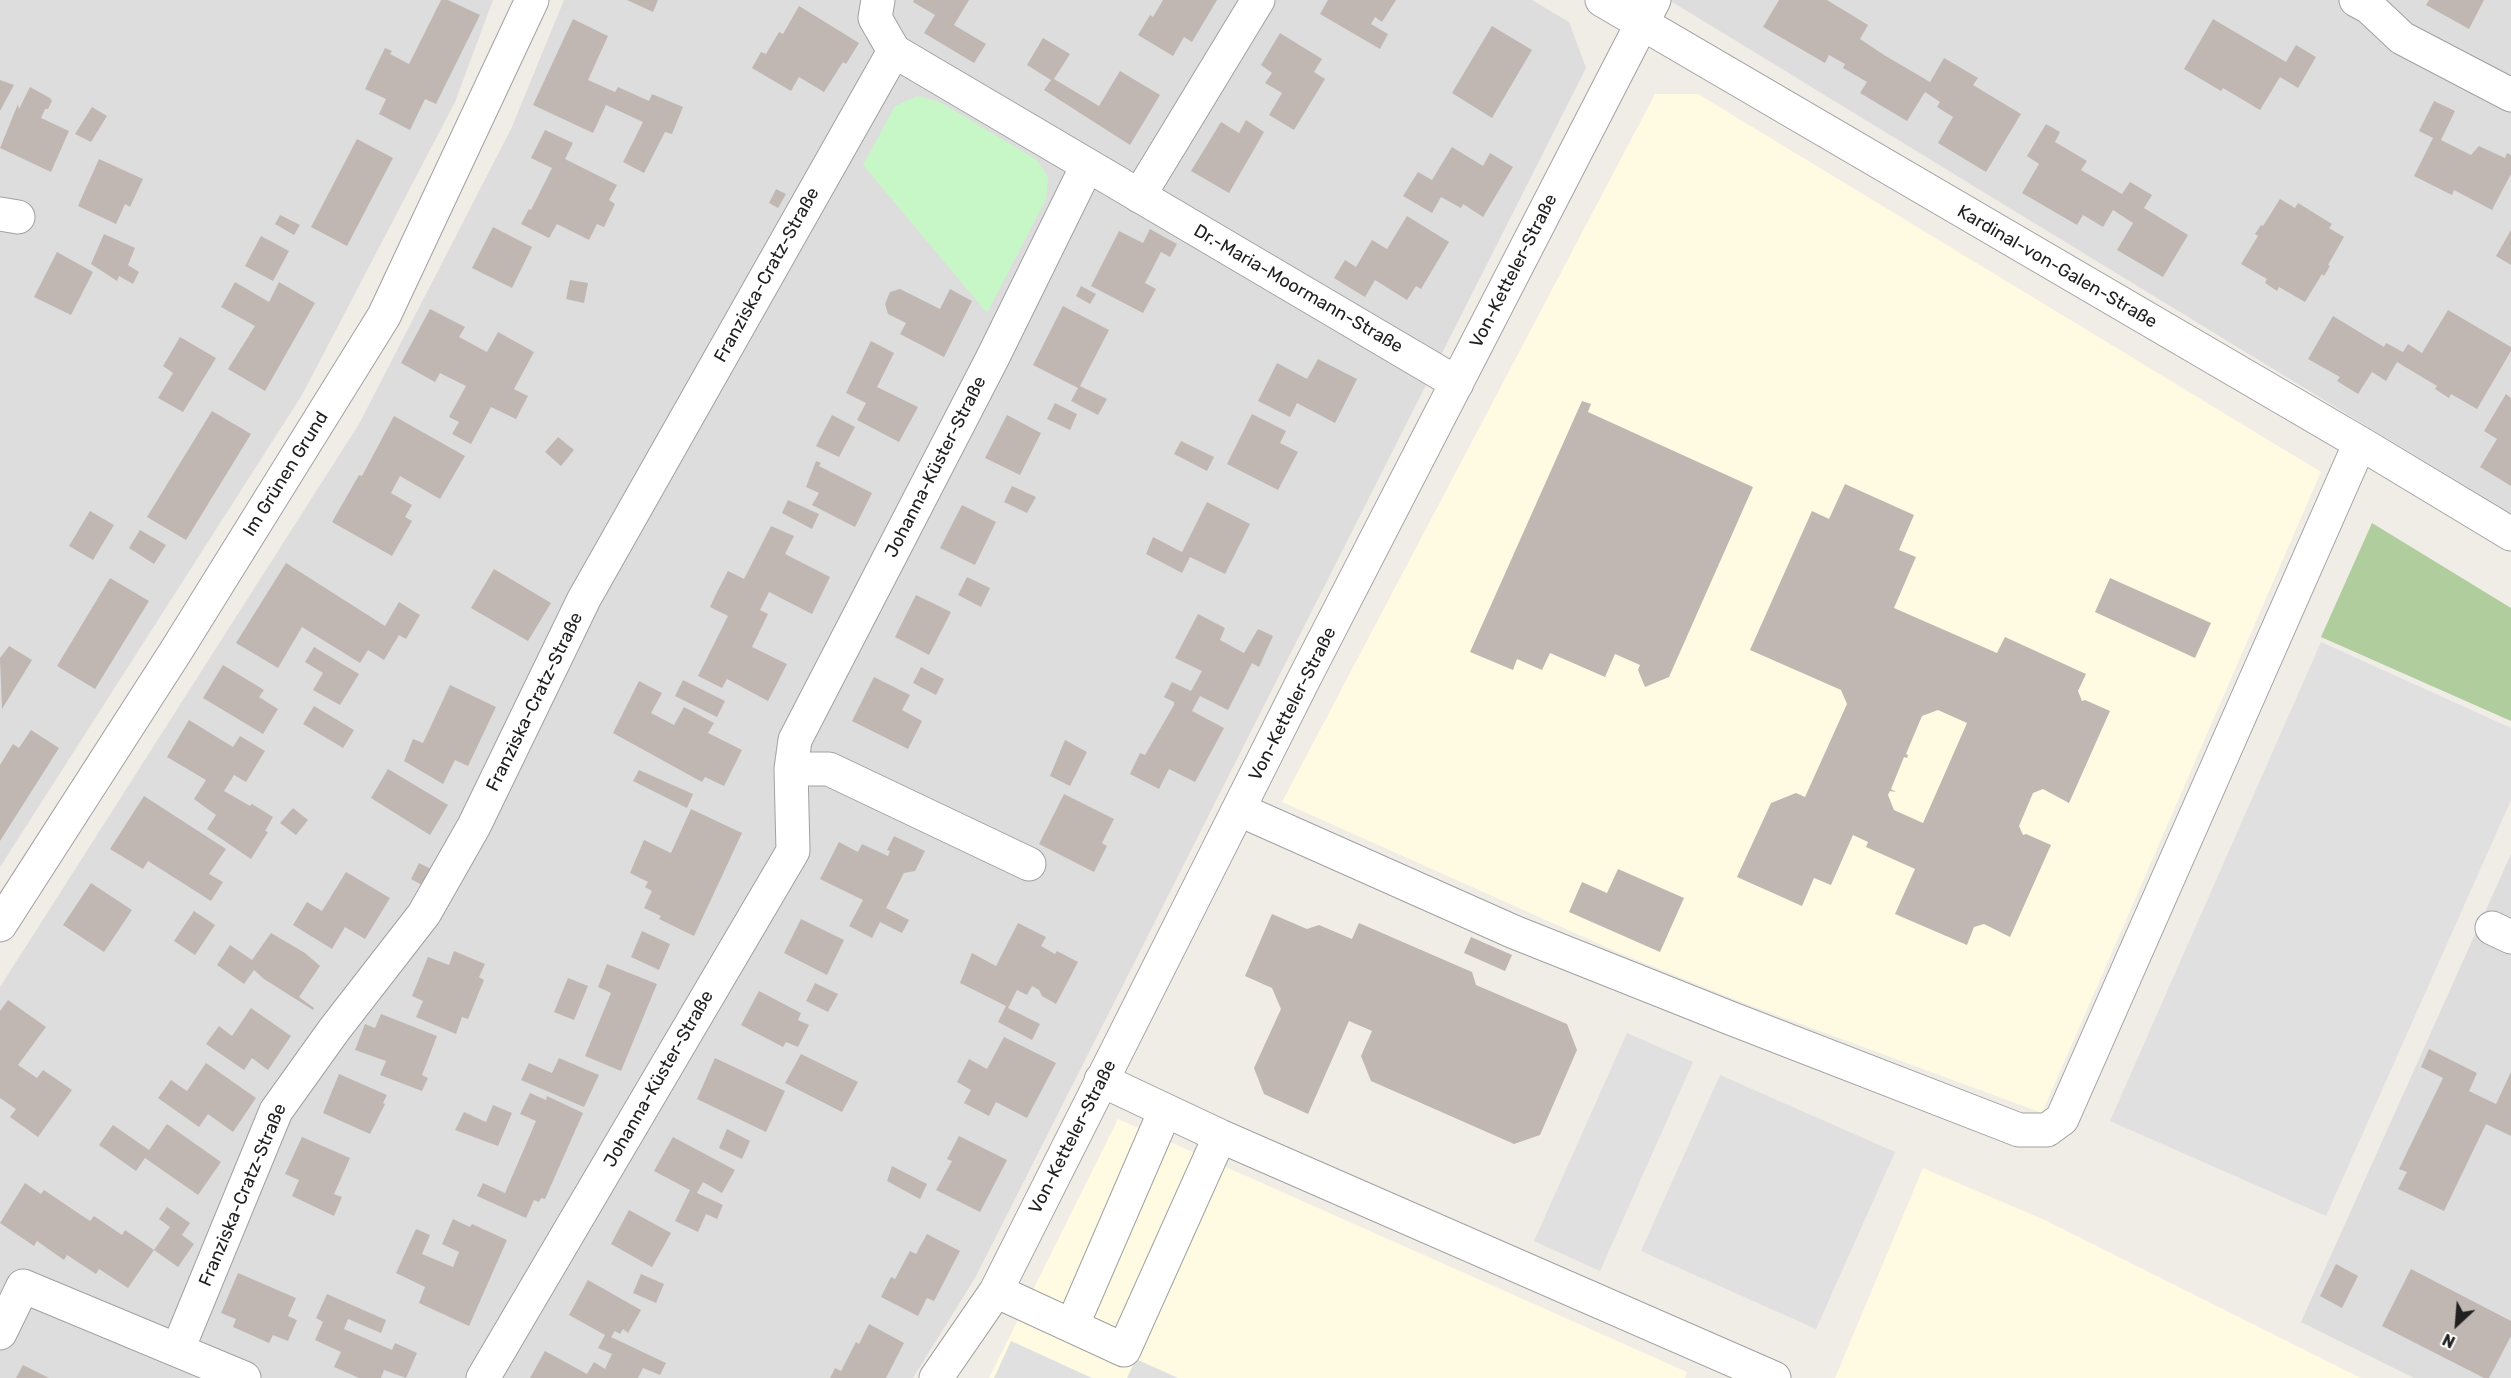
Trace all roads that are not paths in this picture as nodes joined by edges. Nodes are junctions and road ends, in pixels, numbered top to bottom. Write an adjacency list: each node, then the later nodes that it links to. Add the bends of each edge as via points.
1 (532, 0): 17 (street, Im Grünen Grund, via 384,316)
2 (878, 0): 7 (street, Dr.-Maria-Moormann-Straße, via 875,18)
3 (1258, 0): 10 (street)
4 (1602, 0): 6 (street, Kardinal-von-Galen-Straße)
5 (2356, 0): 8 (street, via 2402,38)
6 (1648, 12): 11 (street, Von-Ketteler-Straße); 12 (street, Kardinal-von-Galen-Straße)
7 (894, 51): 9 (street, Dr.-Maria-Moormann-Straße); 24 (street, Franziska-Cratz-Straße, via 584,599 474,826 424,914 276,1111)
8 (2511, 95)
9 (1087, 166): 10 (street, Dr.-Maria-Moormann-Straße); 14 (street, Johanna-Küster-Straße, via 795,740)
10 (1139, 196): 11 (street, Dr.-Maria-Moormann-Straße)
11 (1457, 382): 15 (street, Von-Ketteler-Straße)
12 (2360, 443): 13 (street, Kardinal-von-Galen-Straße); 15 (street, via 2062,1119 2047,1130 2019,1130 1719,1014 1514,932)
13 (2511, 534)
14 (791, 768): 16 (street, via 829,769); 26 (street, Johanna-Küster-Straße, via 794,851)
15 (1240, 810): 18 (street, Von-Ketteler-Straße)
16 (1029, 864)
17 (0, 925)
18 (1101, 1080): 19 (street); 21 (street, Von-Ketteler-Straße)
19 (1165, 1111): 20 (street); 22 (street)
20 (1220, 1136): 22 (street, via 1124,1350); 28 (street)
21 (996, 1291): 22 (street); 27 (street, Von-Ketteler-Straße)
22 (1072, 1326)
23 (0, 1333): 24 (street, via 23,1286)
24 (178, 1349): 25 (street)
25 (244, 1378)
26 (483, 1378)
27 (936, 1378)
28 (1774, 1378)

